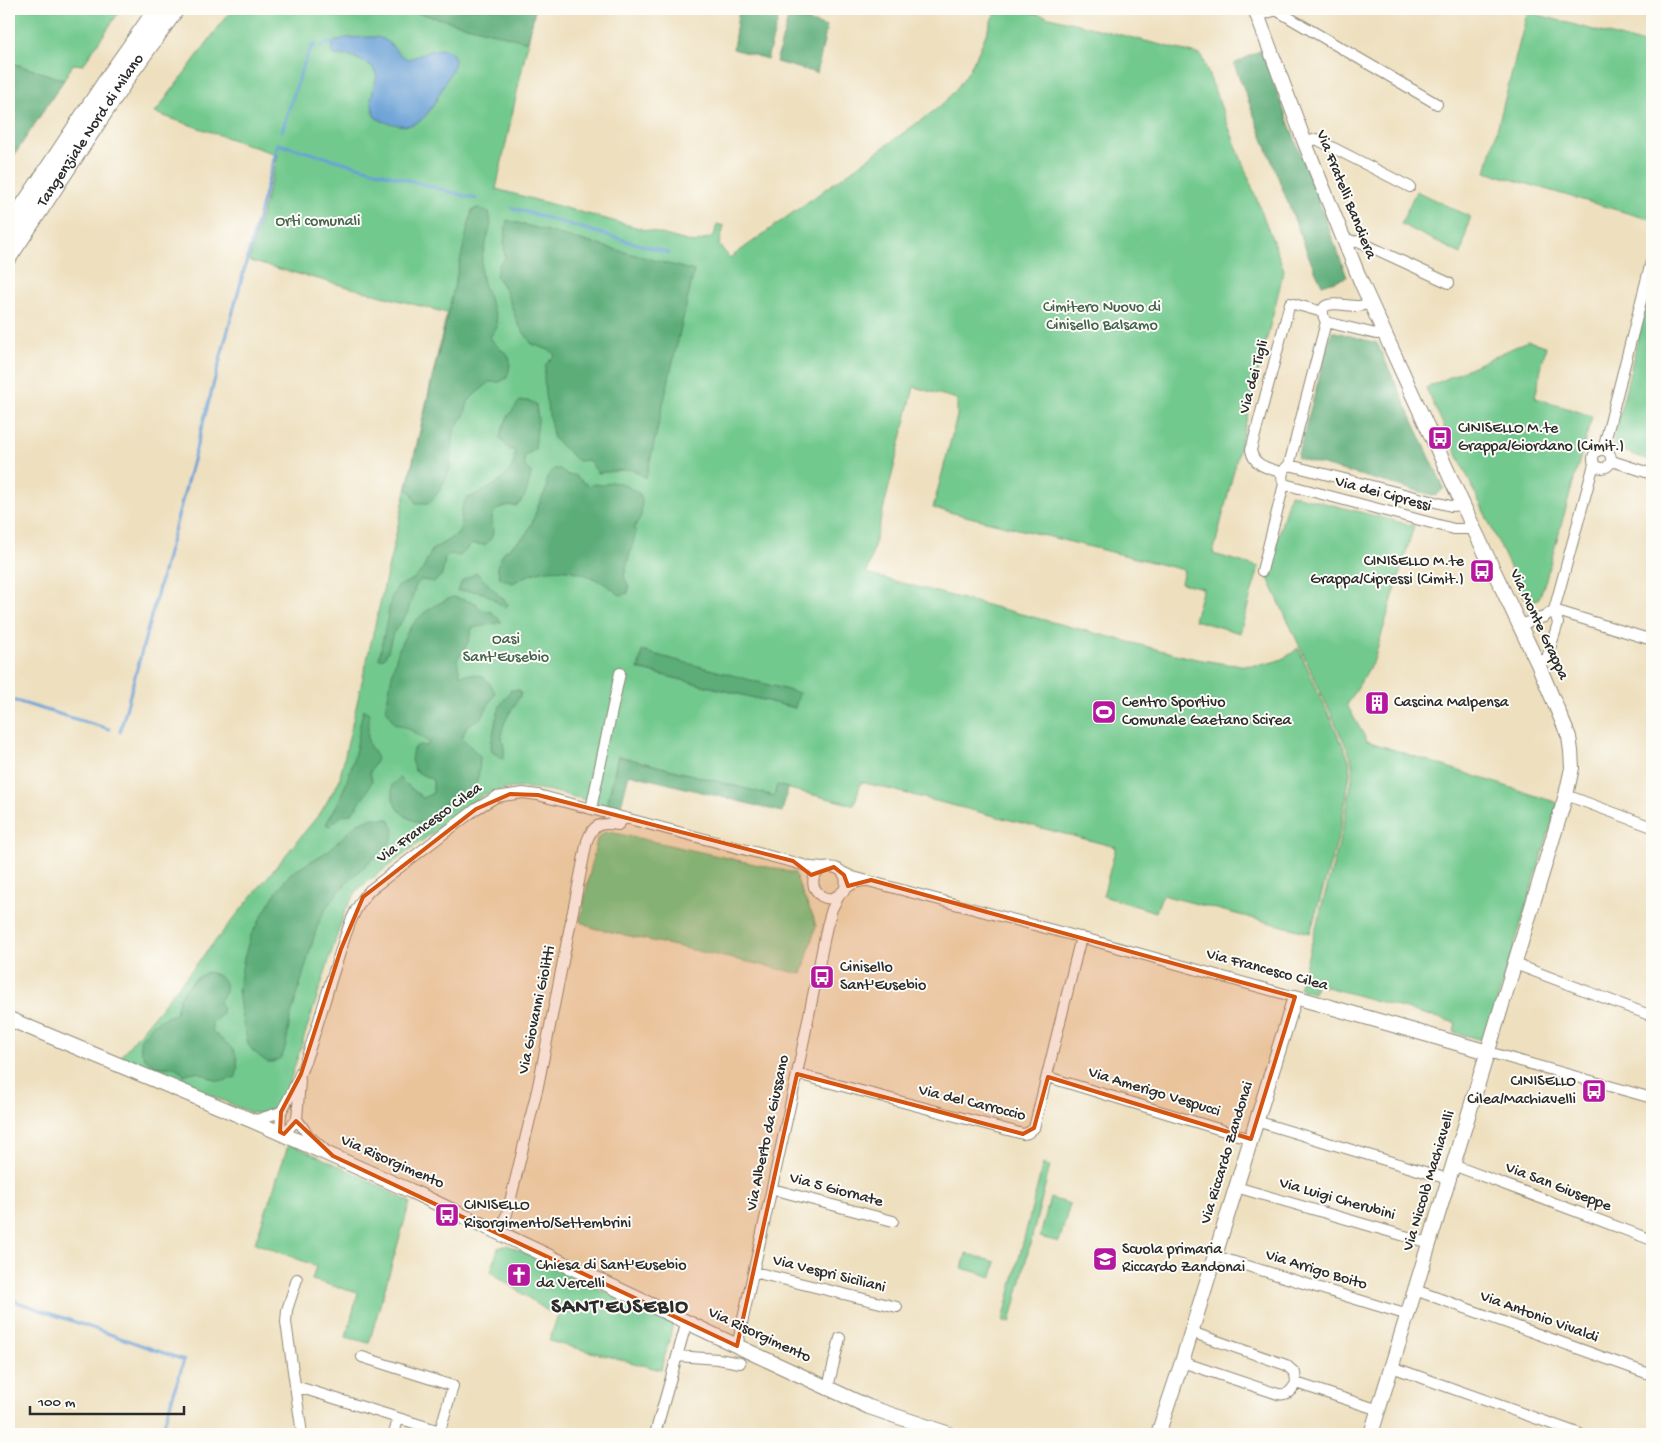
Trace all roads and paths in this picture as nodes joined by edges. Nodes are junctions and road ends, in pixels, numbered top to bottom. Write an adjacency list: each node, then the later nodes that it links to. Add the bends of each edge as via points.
1 (158, 9): 7 (highway, Tangenziale Nord di Milano)
2 (175, 9): 9 (highway, Tangenziale Nord di Milano)
3 (1257, 12): 4 (street, via 1276,10); 5 (street, Via Fratelli Bandiera)
4 (1437, 104)
5 (1305, 144): 6 (street, via 1316,139); 8 (street, Via Fratelli Bandiera)
6 (1410, 188)
7 (9, 229)
8 (1343, 237): 11 (street); 12 (street, Via Fratelli Bandiera)
9 (9, 255)
10 (1652, 258): 16 (street)
11 (1449, 283)
12 (1371, 303): 13 (street, via 1358,306 1332,303 1326,306); 14 (street, Via Fratelli Bandiera)
13 (1325, 317): 14 (street, Via dei Tigli, via 1376,334); 19 (street); 19 (street, Via dei Tigli, via 1290,303 1251,450 1256,463)
14 (1385, 333): 15 (street, Via Fratelli Bandiera)
15 (1411, 390): 23 (street, Via Monte Grappa)
16 (1603, 450): 17 (street, via 1610,453); 18 (street, via 1596,453)
17 (1612, 461): 20 (street); 21 (street)
18 (1594, 464): 20 (street); 24 (street)
19 (1286, 469): 22 (street, via 1282,479); 23 (street, Via dei Cipressi, via 1451,506)
20 (1604, 469): 24 (street, via 1598,475)
21 (1652, 474)
22 (1284, 484): 25 (street, Via dei Cipressi, via 1454,529); 26 (street)
23 (1464, 506): 25 (street, Via Monte Grappa)
24 (1578, 520): 27 (street)
25 (1474, 529): 28 (street, Via Monte Grappa)
26 (1262, 572)
27 (1554, 610): 28 (street, via 1544,618); 29 (street); 30 (street, via 1558,622 1548,658)
28 (1519, 625): 30 (street, Via Monte Grappa)
29 (1652, 640)
30 (1538, 664): 32 (street, Via Monte Grappa, via 1569,738 1572,768)
31 (620, 673): 33 (street)
32 (1566, 795): 35 (street); 45 (street, Via Niccolò Machiavelli)
33 (591, 809): 34 (street, Via Francesco Cilea); 50 (street, Via Francesco Cilea, via 531,794 496,797 370,890 353,916)
34 (624, 818): 36 (street, Via Francesco Cilea); 66 (street, Via Giovanni Giolitti, via 618,825 597,826 590,834 538,1086)
35 (1652, 827)
36 (793, 860): 37 (street, Via Francesco Cilea); 39 (street, Via Francesco Cilea)
37 (824, 868): 38 (street, via 834,867); 39 (street)
38 (842, 872): 40 (street, Via Francesco Cilea); 41 (street, via 846,880)
39 (814, 880): 42 (street)
40 (871, 880): 41 (street, via 852,885); 44 (street, Via Francesco Cilea)
41 (841, 893): 42 (street, via 832,898); 43 (street, Via Alberto da Giussano, via 834,902)
42 (819, 894): 43 (street, Via Alberto da Giussano)
43 (827, 926): 51 (street, Via Alberto da Giussano)
44 (1081, 937): 46 (street, Via Francesco Cilea); 52 (street, Via del Carroccio)
45 (1514, 964): 47 (street); 49 (street, Via Niccolò Machiavelli)
46 (1295, 997): 49 (street, Via Francesco Cilea); 57 (street, Via Riccardo Zandonai)
47 (1652, 1016)
48 (9, 1018): 56 (street, Via Risorgimento)
49 (1488, 1052): 53 (street, Via Francesco Cilea); 61 (street, Via Niccolò Machiavelli)
50 (301, 1074): 54 (street, Via Francesco Cilea); 55 (street, Via Francesco Cilea)
51 (797, 1074): 52 (street, Via del Carroccio, via 1023,1134 1034,1128); 64 (street, Via Alberto da Giussano)
52 (1048, 1077): 59 (street, Via Amerigo Vespucci)
53 (1652, 1098)
54 (281, 1112): 56 (street); 58 (street, Via Francesco Cilea)
55 (297, 1120): 58 (street); 60 (street, via 308,1135)
56 (253, 1121): 58 (street, Via Risorgimento)
57 (1256, 1121): 59 (street, Via Riccardo Zandonai); 62 (street)
58 (282, 1133): 60 (street, Via Risorgimento)
59 (1251, 1139): 63 (street, Via Riccardo Zandonai)
60 (333, 1156): 66 (street, Via Risorgimento)
61 (1453, 1165): 62 (street, Via Niccolò Machiavelli); 67 (street, Via San Giuseppe)
62 (1448, 1178): 68 (street, Via Niccolò Machiavelli)
63 (1236, 1187): 68 (street, Via Luigi Cherubini); 69 (street, Via Riccardo Zandonai)
64 (772, 1189): 65 (street, Via 5 Giornate); 70 (street, Via Alberto da Giussano)
65 (893, 1221)
66 (500, 1232): 75 (street, Via Risorgimento)
67 (1652, 1240)
68 (1429, 1243): 72 (street, Via Niccolò Machiavelli)
69 (1215, 1256): 74 (street, Via Arrigo Boito); 76 (street, Via Riccardo Zandonai)
70 (754, 1272): 73 (street, Via Vespri Siciliani); 78 (street, Via Alberto da Giussano)
71 (297, 1279): 86 (street, via 286,1316)
72 (1415, 1290): 74 (street, Via Niccolò Machiavelli); 84 (street, Via Antonio Vivaldi)
73 (897, 1307)
74 (1408, 1315): 83 (street, Via Niccolò Machiavelli)
75 (687, 1321): 78 (street, Via Risorgimento); 79 (street)
76 (1191, 1332): 81 (street, Via Riccardo Zandonai); 85 (street, via 1286,1365 1295,1373)
77 (840, 1338): 87 (street)
78 (736, 1346): 87 (street, Via Risorgimento)
79 (678, 1356): 82 (street); 93 (street)
80 (362, 1357): 90 (street, via 453,1386)
81 (1182, 1362): 85 (street, via 1278,1394 1287,1394); 95 (street, Via Riccardo Zandonai)
82 (740, 1363)
83 (1392, 1367): 88 (street, Via Niccolò Machiavelli); 97 (street)
84 (1652, 1375)
85 (1296, 1383): 88 (street)
86 (294, 1386): 89 (street); 91 (street)
87 (828, 1388): 94 (street, Via Risorgimento, via 886,1414)
88 (1379, 1410): 96 (street, Via Niccolò Machiavelli)
89 (398, 1419): 90 (street); 92 (street)
90 (439, 1433)
91 (302, 1434)
92 (394, 1434)
93 (656, 1434)
94 (949, 1434)
95 (1158, 1434)
96 (1371, 1434)
97 (1580, 1434)

